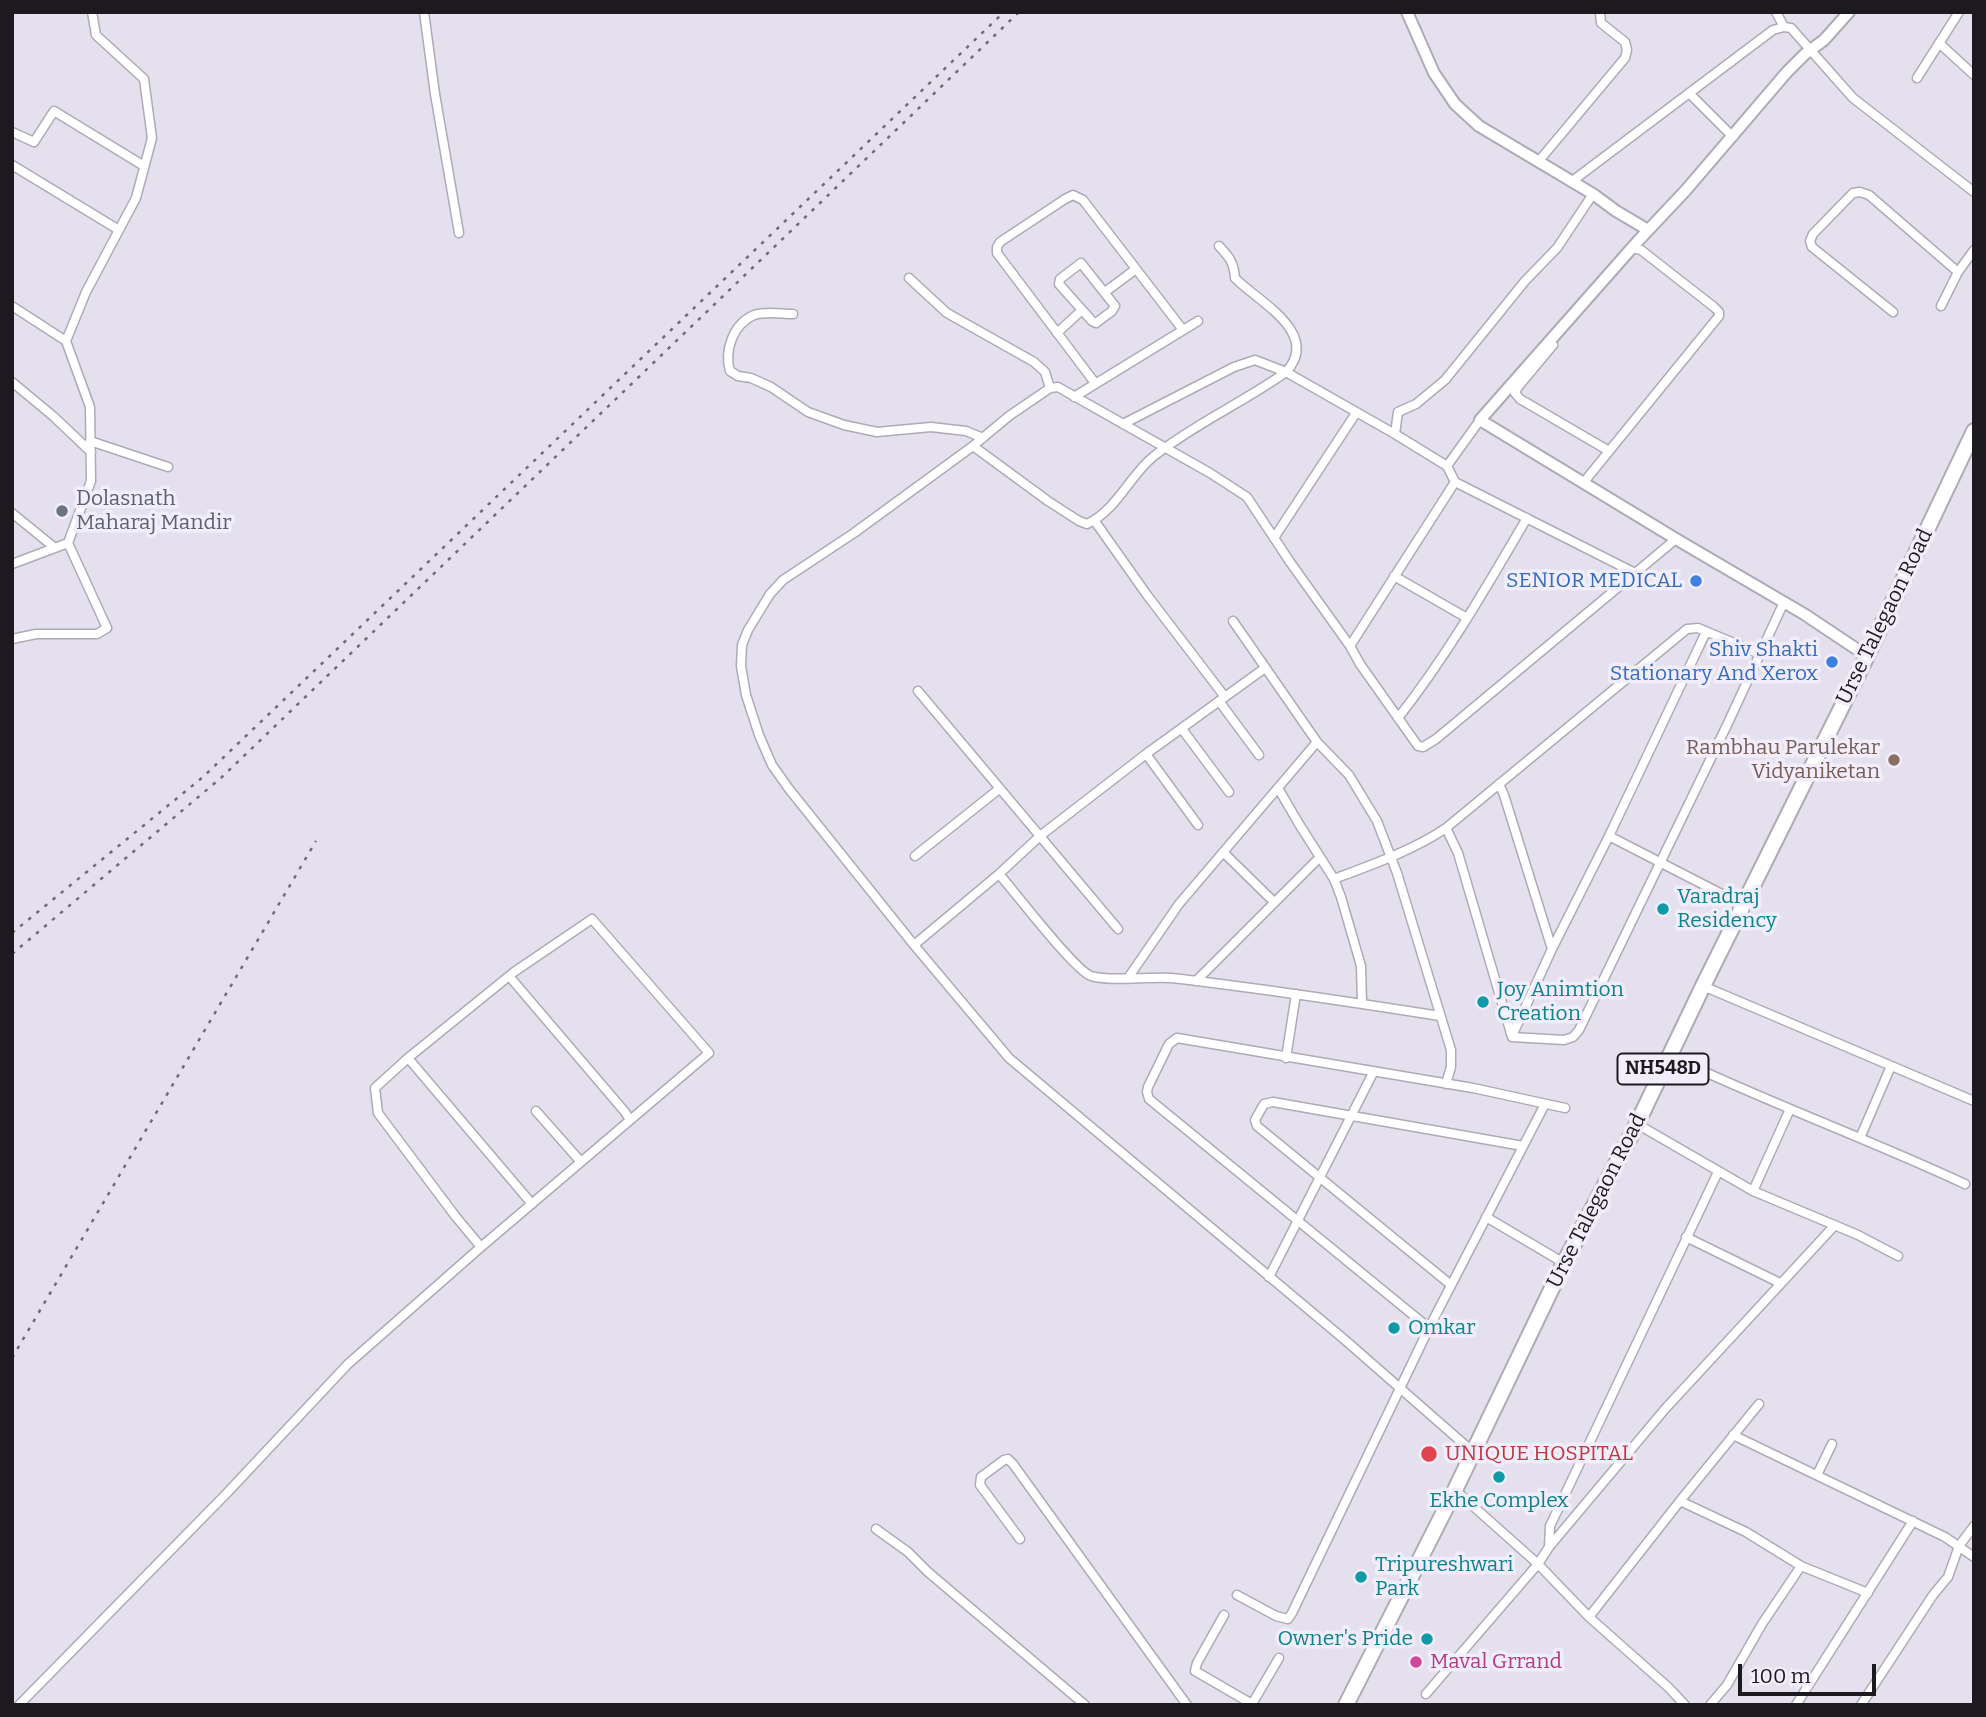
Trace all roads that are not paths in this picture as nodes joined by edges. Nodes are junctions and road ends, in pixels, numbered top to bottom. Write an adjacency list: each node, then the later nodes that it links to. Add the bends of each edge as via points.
1 (92, 12): 18 (street, via 96,35 145,79 152,138)
2 (424, 12): 24 (street)
3 (1407, 12): 16 (street, via 1434,73 1455,104 1479,126)
4 (1600, 12): 16 (street, via 1601,23 1625,42 1625,58)
5 (1776, 12): 8 (street)
6 (1849, 12): 10 (street)
7 (1959, 12): 9 (street)
8 (1784, 27): 10 (street, via 1791,28); 13 (street, via 1773,30)
9 (1939, 43): 11 (street); 12 (street)
10 (1812, 50): 15 (street, via 1787,72); 20 (street, via 1853,98)
11 (1974, 75)
12 (1917, 78)
13 (1689, 93): 15 (street); 19 (street)
14 (12, 132): 18 (street, via 34,142 54,111)
15 (1733, 137): 23 (street)
16 (1538, 162): 19 (street)
17 (12, 164): 22 (street)
18 (144, 166): 22 (street, via 136,198)
19 (1571, 182): 21 (street)
20 (1974, 192)
21 (1592, 194): 23 (street); 51 (street, via 1557,248 1445,380 1416,404 1398,412)
22 (119, 230): 41 (street)
23 (1648, 230): 26 (street)
24 (459, 233)
25 (1219, 246): 42 (street, via 1231,260 1235,278 1280,316 1293,334 1296,355)
26 (1632, 248): 48 (street); 56 (street, via 1642,250 1714,307 1719,316)
27 (1974, 250): 29 (street)
28 (1136, 269): 32 (street); 39 (street); 40 (street, via 1083,200 1073,195 1000,242 997,253)
29 (1958, 272): 34 (street); 36 (street, via 1869,195 1853,193 1810,242)
30 (909, 278): 45 (street, via 947,313 1034,362 1045,372)
31 (1605, 283): 56 (street, via 1515,393)
32 (1105, 292): 35 (street, via 1115,306 1099,322); 35 (street, via 1079,264 1059,284)
33 (12, 306): 41 (street)
34 (1941, 306)
35 (1082, 310): 40 (street)
36 (1893, 312)
37 (793, 314): 52 (street, via 765,313 743,324 731,341 730,371 771,387 808,412 844,425 877,432 931,427)
38 (1198, 321): 39 (street)
39 (1183, 330): 44 (street)
40 (1057, 333): 44 (street)
41 (66, 341): 53 (street, via 90,407)
42 (1286, 372): 47 (street); 49 (street, via 1248,361); 55 (street)
43 (12, 382): 57 (street)
44 (1095, 383): 46 (street)
45 (1050, 388): 46 (street, via 1058,387); 52 (street)
46 (1074, 397): 49 (street)
47 (1356, 412): 51 (street); 65 (street)
48 (1480, 420): 58 (street); 61 (street)
49 (1123, 424): 55 (street)
50 (1974, 431): 79 (highway, Urse Talegaon Road / NH548D)
51 (1395, 434): 58 (street)
52 (983, 438): 54 (street)
53 (90, 441): 57 (street); 59 (street)
54 (973, 446): 64 (street, via 1079,521 1087,524); 106 (street, via 783,580 758,611 742,645 746,695 772,765)
55 (1165, 447): 64 (street); 65 (street, via 1247,497)
56 (1609, 451): 61 (street)
57 (90, 452): 67 (street, via 91,481)
58 (1447, 466): 60 (street)
59 (169, 467)
60 (1455, 482): 63 (street); 71 (street)
61 (1584, 482): 66 (street)
62 (12, 513): 68 (street)
63 (1527, 518): 70 (street); 73 (street)
64 (1094, 520): 82 (street)
65 (1274, 538): 77 (street)
66 (1675, 540): 70 (street); 72 (street)
67 (68, 543): 68 (street); 76 (street, via 107,628 97,635 36,634)
68 (55, 548): 69 (street)
69 (12, 564)
70 (1635, 573): 83 (street, via 1423,747)
71 (1394, 576): 73 (street); 77 (street)
72 (1784, 602): 78 (street); 79 (street)
73 (1467, 618): 83 (street)
74 (1233, 621): 80 (street)
75 (1706, 632): 78 (street); 88 (street, via 1687,629); 95 (street)
76 (12, 639)
77 (1350, 646): 83 (street)
78 (1760, 654): 100 (street)
79 (1867, 656): 104 (highway, Urse Talegaon Road / NH548D)
80 (1265, 668): 82 (street); 85 (street)
81 (918, 691): 90 (street)
82 (1222, 699): 84 (street); 87 (street)
83 (1398, 718)
84 (1182, 729): 86 (street); 91 (street)
85 (1317, 742): 89 (street); 98 (street, via 1349,775 1377,821)
86 (1146, 754): 92 (street); 94 (street)
87 (1259, 755)
88 (1499, 784): 93 (street); 107 (street)
89 (1278, 788): 96 (street); 99 (street)
90 (999, 789): 94 (street); 97 (street)
91 (1229, 792)
92 (1198, 825)
93 (1446, 828): 98 (street); 115 (street, via 1458,853)
94 (1040, 836): 101 (street); 105 (street)
95 (1609, 836): 100 (street); 107 (street)
96 (1223, 852): 103 (street); 109 (street, via 1179,904)
97 (915, 856)
98 (1391, 856): 102 (street); 114 (street)
99 (1320, 857): 102 (street); 103 (street)
100 (1661, 862): 104 (street); 115 (street, via 1579,1030 1564,1040)
101 (999, 874): 106 (street); 109 (street, via 1080,968 1091,976)
102 (1334, 879): 113 (street, via 1361,966)
103 (1273, 902): 110 (street)
104 (1743, 905): 111 (highway, Urse Talegaon Road / NH548D)
105 (1118, 929)
106 (914, 945): 145 (street, via 1009,1058)
107 (1552, 949): 115 (street)
108 (509, 976): 117 (street); 128 (street); 128 (street, via 592,919 709,1053)
109 (1128, 978): 110 (street)
110 (1196, 981): 112 (street)
111 (1703, 986): 116 (highway, Urse Talegaon Road / NH548D); 119 (street)
112 (1296, 994): 113 (street); 118 (street)
113 (1362, 1004): 114 (street)
114 (1440, 1016): 121 (street, via 1451,1050)
115 (1512, 1037)
116 (1670, 1056): 125 (street); 129 (highway, Urse Talegaon Road / NH548D)
117 (408, 1058): 137 (street); 142 (street, via 375,1088 378,1113)
118 (1286, 1058): 120 (street); 139 (street, via 1177,1038 1169,1044 1147,1092 1149,1099)
119 (1891, 1066): 122 (street); 130 (street)
120 (1373, 1073): 121 (street); 127 (street)
121 (1446, 1084): 123 (street)
122 (1974, 1101)
123 (1545, 1104): 124 (street); 131 (street)
124 (1565, 1108)
125 (1790, 1109): 130 (street); 136 (street)
126 (536, 1111): 132 (street)
127 (1351, 1117): 131 (street); 134 (street); 134 (street, via 1267,1102 1255,1121)
128 (630, 1121): 132 (street)
129 (1637, 1124): 133 (street); 144 (highway, Urse Talegaon Road / NH548D)
130 (1860, 1138): 135 (street)
131 (1523, 1146): 138 (street)
132 (581, 1162): 137 (street)
133 (1718, 1171): 136 (street); 141 (street)
134 (1319, 1178): 139 (street); 147 (street)
135 (1965, 1184)
136 (1753, 1191): 140 (street)
137 (532, 1204): 142 (street)
138 (1486, 1217): 144 (street); 147 (street)
139 (1297, 1221): 145 (street); 148 (street)
140 (1835, 1226): 143 (street); 146 (street)
141 (1686, 1237): 146 (street); 162 (street, via 1550,1526)
142 (481, 1247): 172 (street, via 348,1364)
143 (1898, 1256)
144 (1564, 1263): 153 (highway, Urse Talegaon Road / NH548D)
145 (1269, 1277): 149 (street)
146 (1780, 1283): 162 (street, via 1665,1409)
147 (1451, 1285): 148 (street)
148 (1429, 1328): 149 (street)
149 (1400, 1389): 153 (street); 167 (street, via 1288,1619)
150 (1759, 1404): 151 (street)
151 (1733, 1435): 154 (street); 156 (street)
152 (1832, 1444): 154 (street)
153 (1473, 1452): 155 (highway, Urse Talegaon Road / NH548D)
154 (1817, 1475): 157 (street)
155 (1455, 1490): 164 (street); 176 (highway, Urse Talegaon Road / NH548D)
156 (1680, 1501): 165 (street, via 1746,1532); 169 (street)
157 (1913, 1521): 161 (street); 166 (street)
158 (1974, 1526): 161 (street)
159 (876, 1529): 173 (street)
160 (1020, 1539): 174 (street, via 980,1485 981,1477 1008,1459)
161 (1959, 1546): 163 (street); 180 (street, via 1948,1577)
162 (1549, 1547): 164 (street)
163 (1974, 1557)
164 (1538, 1564): 169 (street); 171 (street)
165 (1801, 1566): 166 (street); 178 (street)
166 (1868, 1593): 179 (street)
167 (1237, 1595)
168 (1224, 1615): 175 (street, via 1195,1671)
169 (1589, 1617): 177 (street)
170 (1279, 1658): 175 (street)
171 (1426, 1694)
172 (19, 1705)
173 (1085, 1705)
174 (1187, 1705)
175 (1252, 1705)
176 (1346, 1705)
177 (1685, 1705)
178 (1710, 1705)
179 (1796, 1705)
180 (1861, 1705)

